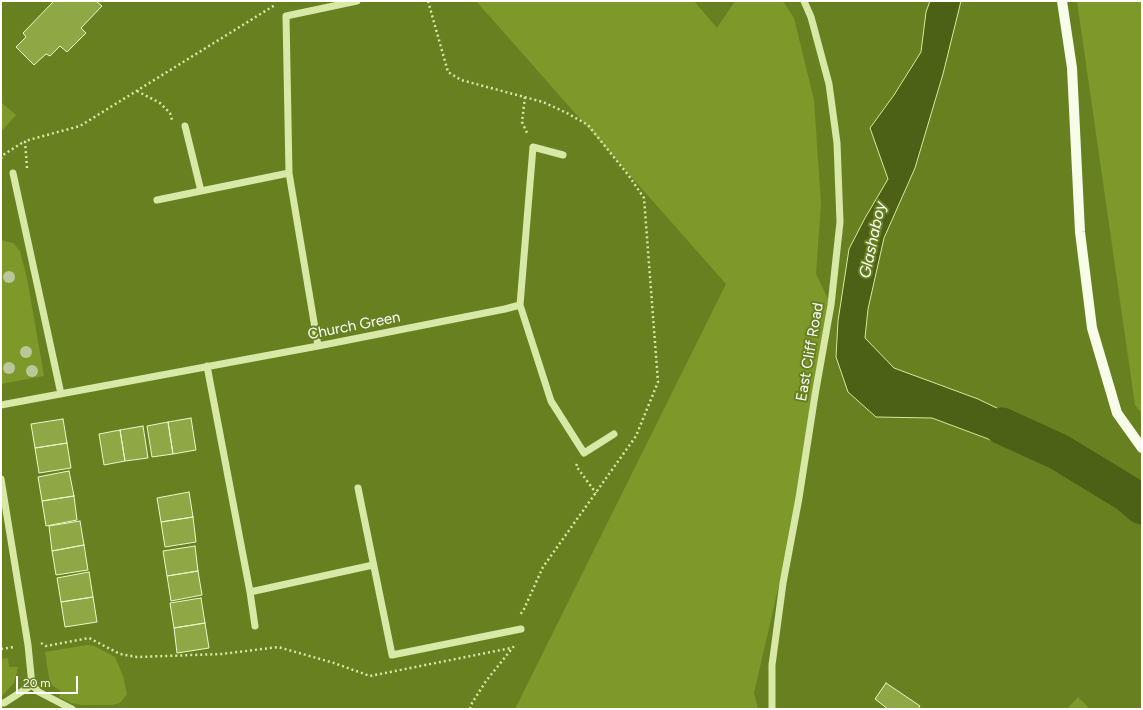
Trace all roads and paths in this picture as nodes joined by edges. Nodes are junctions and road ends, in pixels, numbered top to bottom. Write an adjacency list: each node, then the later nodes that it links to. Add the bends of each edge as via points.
1 (357, 1): 14 (street, via 286,16)
2 (428, 1): 7 (path, via 448,72 461,80)
3 (804, 1): 38 (street, East Cliff Road, via 811,17 829,84 837,143 840,222 831,305 783,584 772,665)
4 (1062, 1): 23 (main road, via 1072,68 1080,232 1092,328 1117,413)
5 (276, 5): 6 (path)
6 (137, 91): 8 (path, via 170,113 174,129); 9 (path, via 80,126)
7 (524, 97): 10 (path, via 522,122); 27 (path, via 543,102 588,125 644,198 658,382 636,436)
8 (185, 126): 15 (street)
9 (25, 141): 12 (path); 13 (path, via 27,172)
10 (533, 147): 11 (street); 17 (street)
11 (563, 155)
12 (1, 159)
13 (13, 173): 20 (street)
14 (289, 173): 15 (street); 18 (street)
15 (200, 191): 16 (street)
16 (157, 200)
17 (520, 304): 18 (street, Church Green); 24 (street, via 551,401)
18 (318, 346): 19 (street, Church Green)
19 (207, 366): 20 (street, Church Green); 29 (street)
20 (61, 394): 21 (street, Church Green)
21 (1, 405)
22 (614, 434): 24 (street)
23 (1142, 448)
24 (584, 453): 27 (path, via 576,466)
25 (1, 479): 32 (street)
26 (358, 488): 28 (street)
27 (596, 492): 31 (path, via 543,567 524,609 517,618)
28 (374, 565): 29 (street); 31 (street, via 392,655)
29 (250, 592): 30 (street)
30 (255, 626)
31 (521, 629): 33 (path, via 522,633)
32 (28, 645): 33 (path, via 40,643 46,646 89,638 120,654 137,657 222,654 278,647 370,676); 34 (street)
33 (512, 648): 37 (path, via 486,681)
34 (32, 685): 35 (street); 36 (street, via 39,692)
35 (1, 703)
36 (72, 709)
37 (470, 709)
38 (772, 709)

